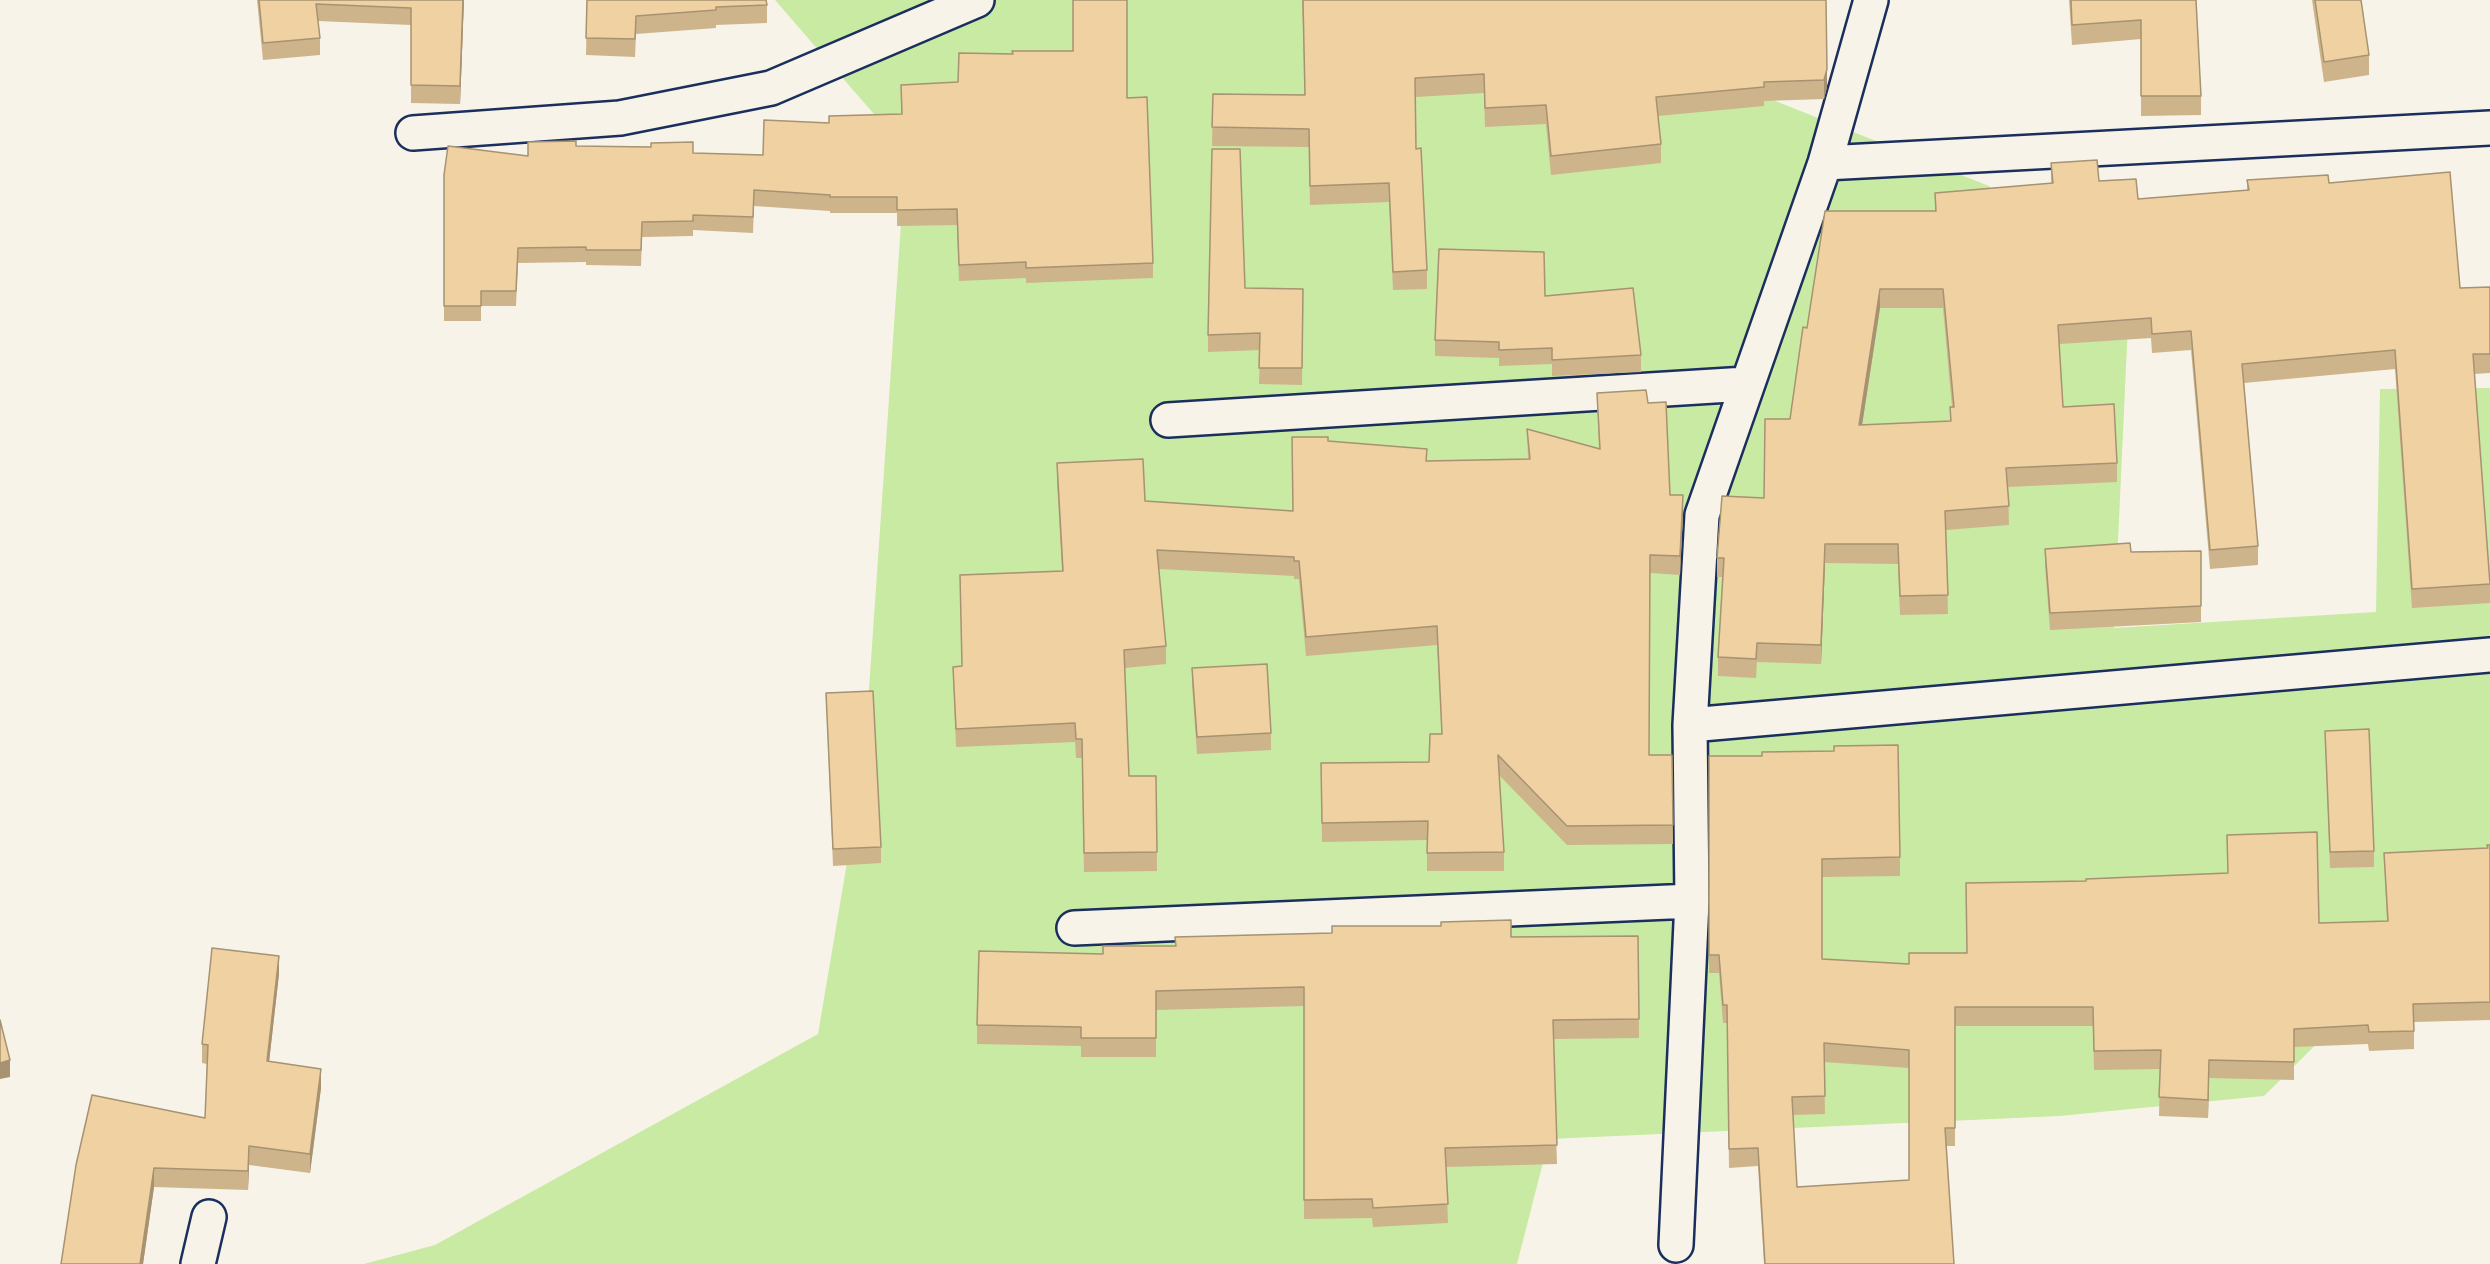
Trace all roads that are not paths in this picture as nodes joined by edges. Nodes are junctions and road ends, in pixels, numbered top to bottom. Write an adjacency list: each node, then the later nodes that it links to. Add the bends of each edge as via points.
1 (976, 0): 4 (street, via 771,88 620,118)
2 (1870, 0): 5 (street)
3 (2490, 128): 5 (street)
4 (413, 132)
5 (1825, 163): 6 (street)
6 (1746, 384): 7 (street); 9 (street, via 1702,515)
7 (1168, 420)
8 (2490, 655): 9 (street)
9 (1690, 725): 10 (street)
10 (1692, 901): 11 (street); 13 (street)
11 (1074, 928)
12 (209, 1217): 14 (street)
13 (1676, 1245)
14 (198, 1264)

